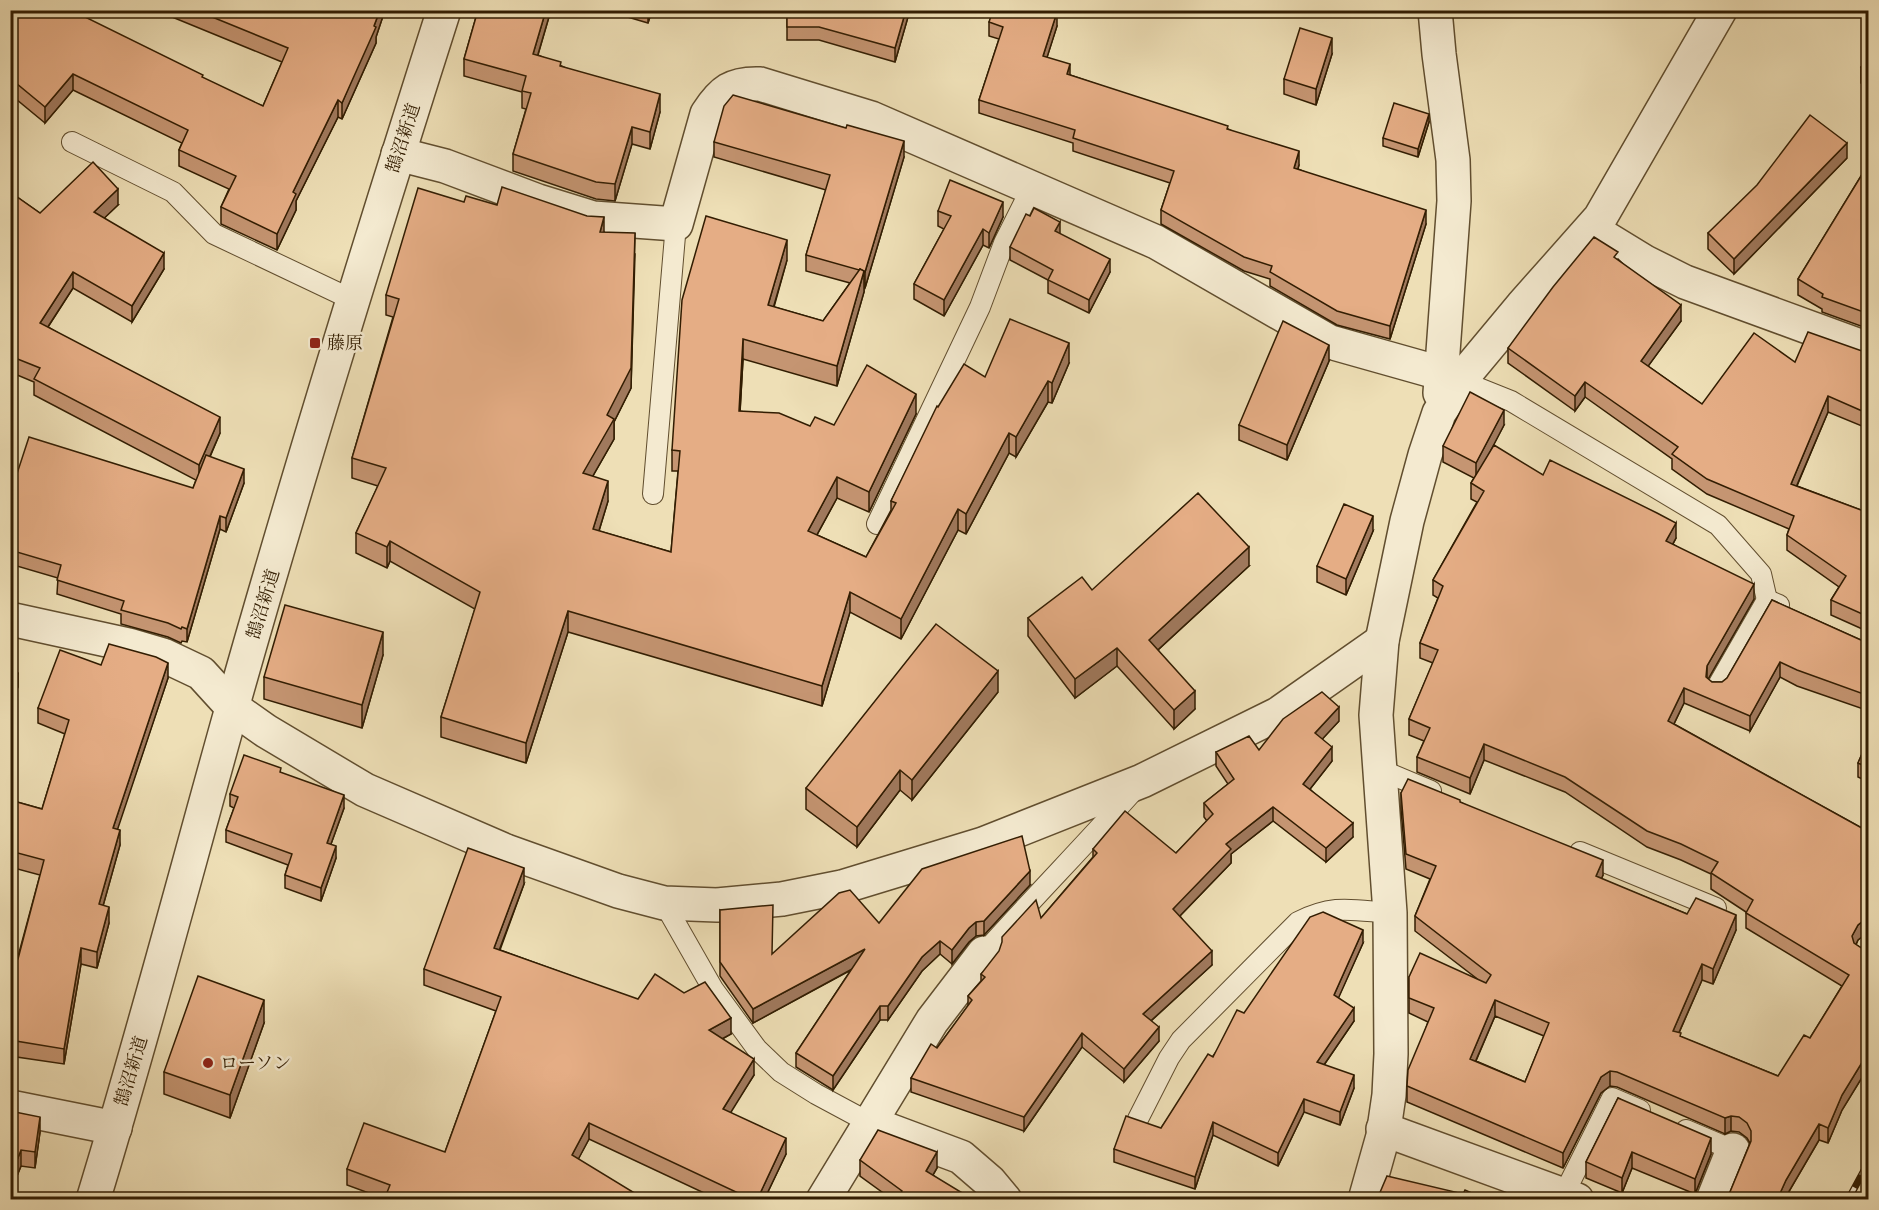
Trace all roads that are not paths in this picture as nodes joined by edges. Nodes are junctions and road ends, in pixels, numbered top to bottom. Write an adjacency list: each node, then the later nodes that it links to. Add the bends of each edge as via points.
1 (444, 10): 5 (street, 鵠沼新道)
2 (1435, 10): 11 (street, via 1453,160)
3 (1720, 10): 8 (street)
4 (72, 142): 9 (lane, via 173,192 214,234)
5 (398, 154): 7 (street, via 445,166 593,218); 9 (street, 鵠沼新道)
6 (1032, 187): 7 (street, via 871,118 760,84 744,84 727,90 707,114); 11 (street, via 1156,242 1330,342); 13 (lane)
7 (676, 224): 12 (lane)
8 (1591, 229): 10 (street, via 1685,282); 11 (street, via 1522,306)
9 (353, 300): 19 (street, 鵠沼新道)
10 (1869, 349)
11 (1450, 377): 14 (lane, via 1511,401 1718,525 1761,574); 17 (street, via 1407,521)
12 (653, 494)
13 (877, 524)
14 (1767, 600): 15 (lane); 18 (lane)
15 (1797, 613)
16 (10, 619): 19 (street, via 163,655 201,673)
17 (1382, 641): 20 (street, via 1377,715); 21 (street, via 1278,714)
18 (1717, 687)
19 (232, 707): 24 (street, via 364,790 506,850 618,891); 31 (street, 鵠沼新道)
20 (1381, 770): 22 (lane); 26 (street)
21 (1142, 781): 24 (street, via 983,844 842,887 782,899 717,905); 27 (lane)
22 (1446, 797)
23 (1565, 846): 25 (lane)
24 (664, 903): 30 (lane, via 713,989 757,1048 781,1072)
25 (1716, 908)
26 (1390, 913): 29 (lane, via 1344,908 1318,912 1298,922 1181,1040); 32 (street, via 1391,1054)
27 (984, 953): 30 (street, via 932,1022)
28 (10, 1107): 31 (street)
29 (1137, 1119)
30 (870, 1123): 36 (street); 37 (street, via 961,1157)
31 (115, 1128): 35 (street, 鵠沼新道)
32 (1383, 1129): 34 (street); 38 (street)
33 (1733, 1150): 34 (lane, via 1612,1098); 39 (street)
34 (1570, 1197)
35 (93, 1200)
36 (823, 1200)
37 (1005, 1200)
38 (1365, 1200)
39 (1713, 1200)

